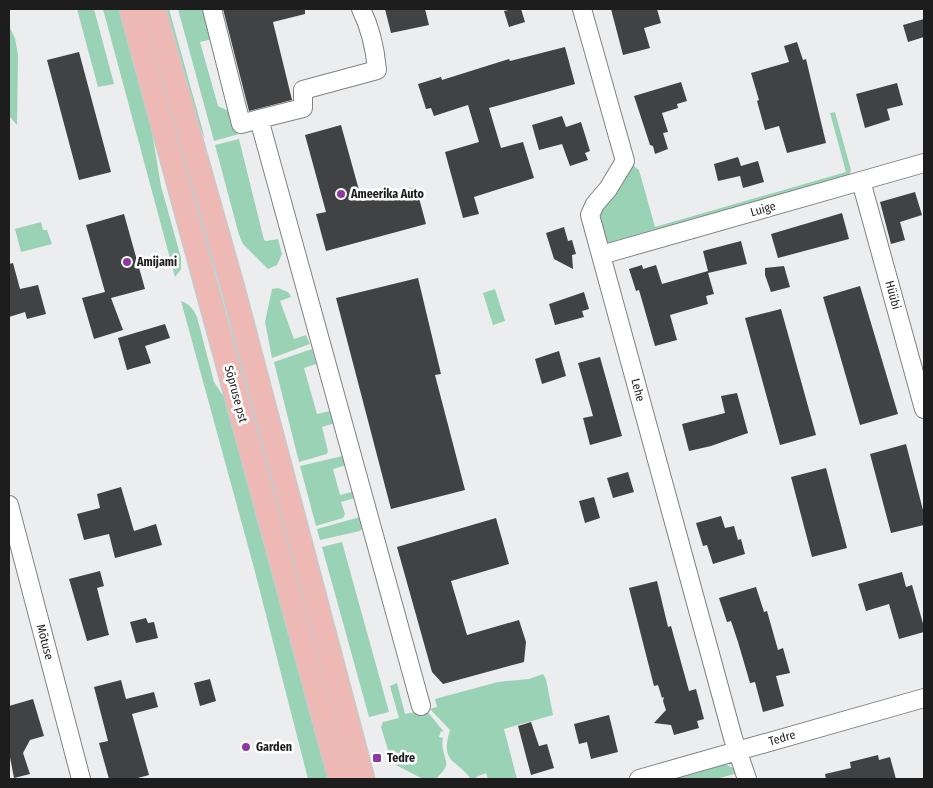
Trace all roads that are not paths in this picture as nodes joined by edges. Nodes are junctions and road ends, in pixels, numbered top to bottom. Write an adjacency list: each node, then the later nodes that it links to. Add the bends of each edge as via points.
1 (131, 9): 16 (main road, Sõpruse pst)
2 (154, 9): 17 (main road, Sõpruse pst, via 233,288)
3 (212, 9): 6 (street, via 241,124)
4 (361, 9): 6 (street, via 375,45 377,70 303,90 303,108)
5 (582, 9): 9 (street, Lehe, via 625,161 590,214)
6 (259, 120): 13 (street)
7 (924, 164): 8 (street, Luige)
8 (861, 181): 9 (street, Luige); 10 (street, Hüübi)
9 (601, 255): 14 (street, Lehe)
10 (924, 409)
11 (9, 505): 15 (street, Mõtuse)
12 (924, 698): 14 (street, Tedre)
13 (421, 706)
14 (737, 751): 18 (street, Tedre); 19 (street, Lehe)
15 (81, 779)
16 (340, 779)
17 (363, 779)
18 (639, 779)
19 (747, 779)

